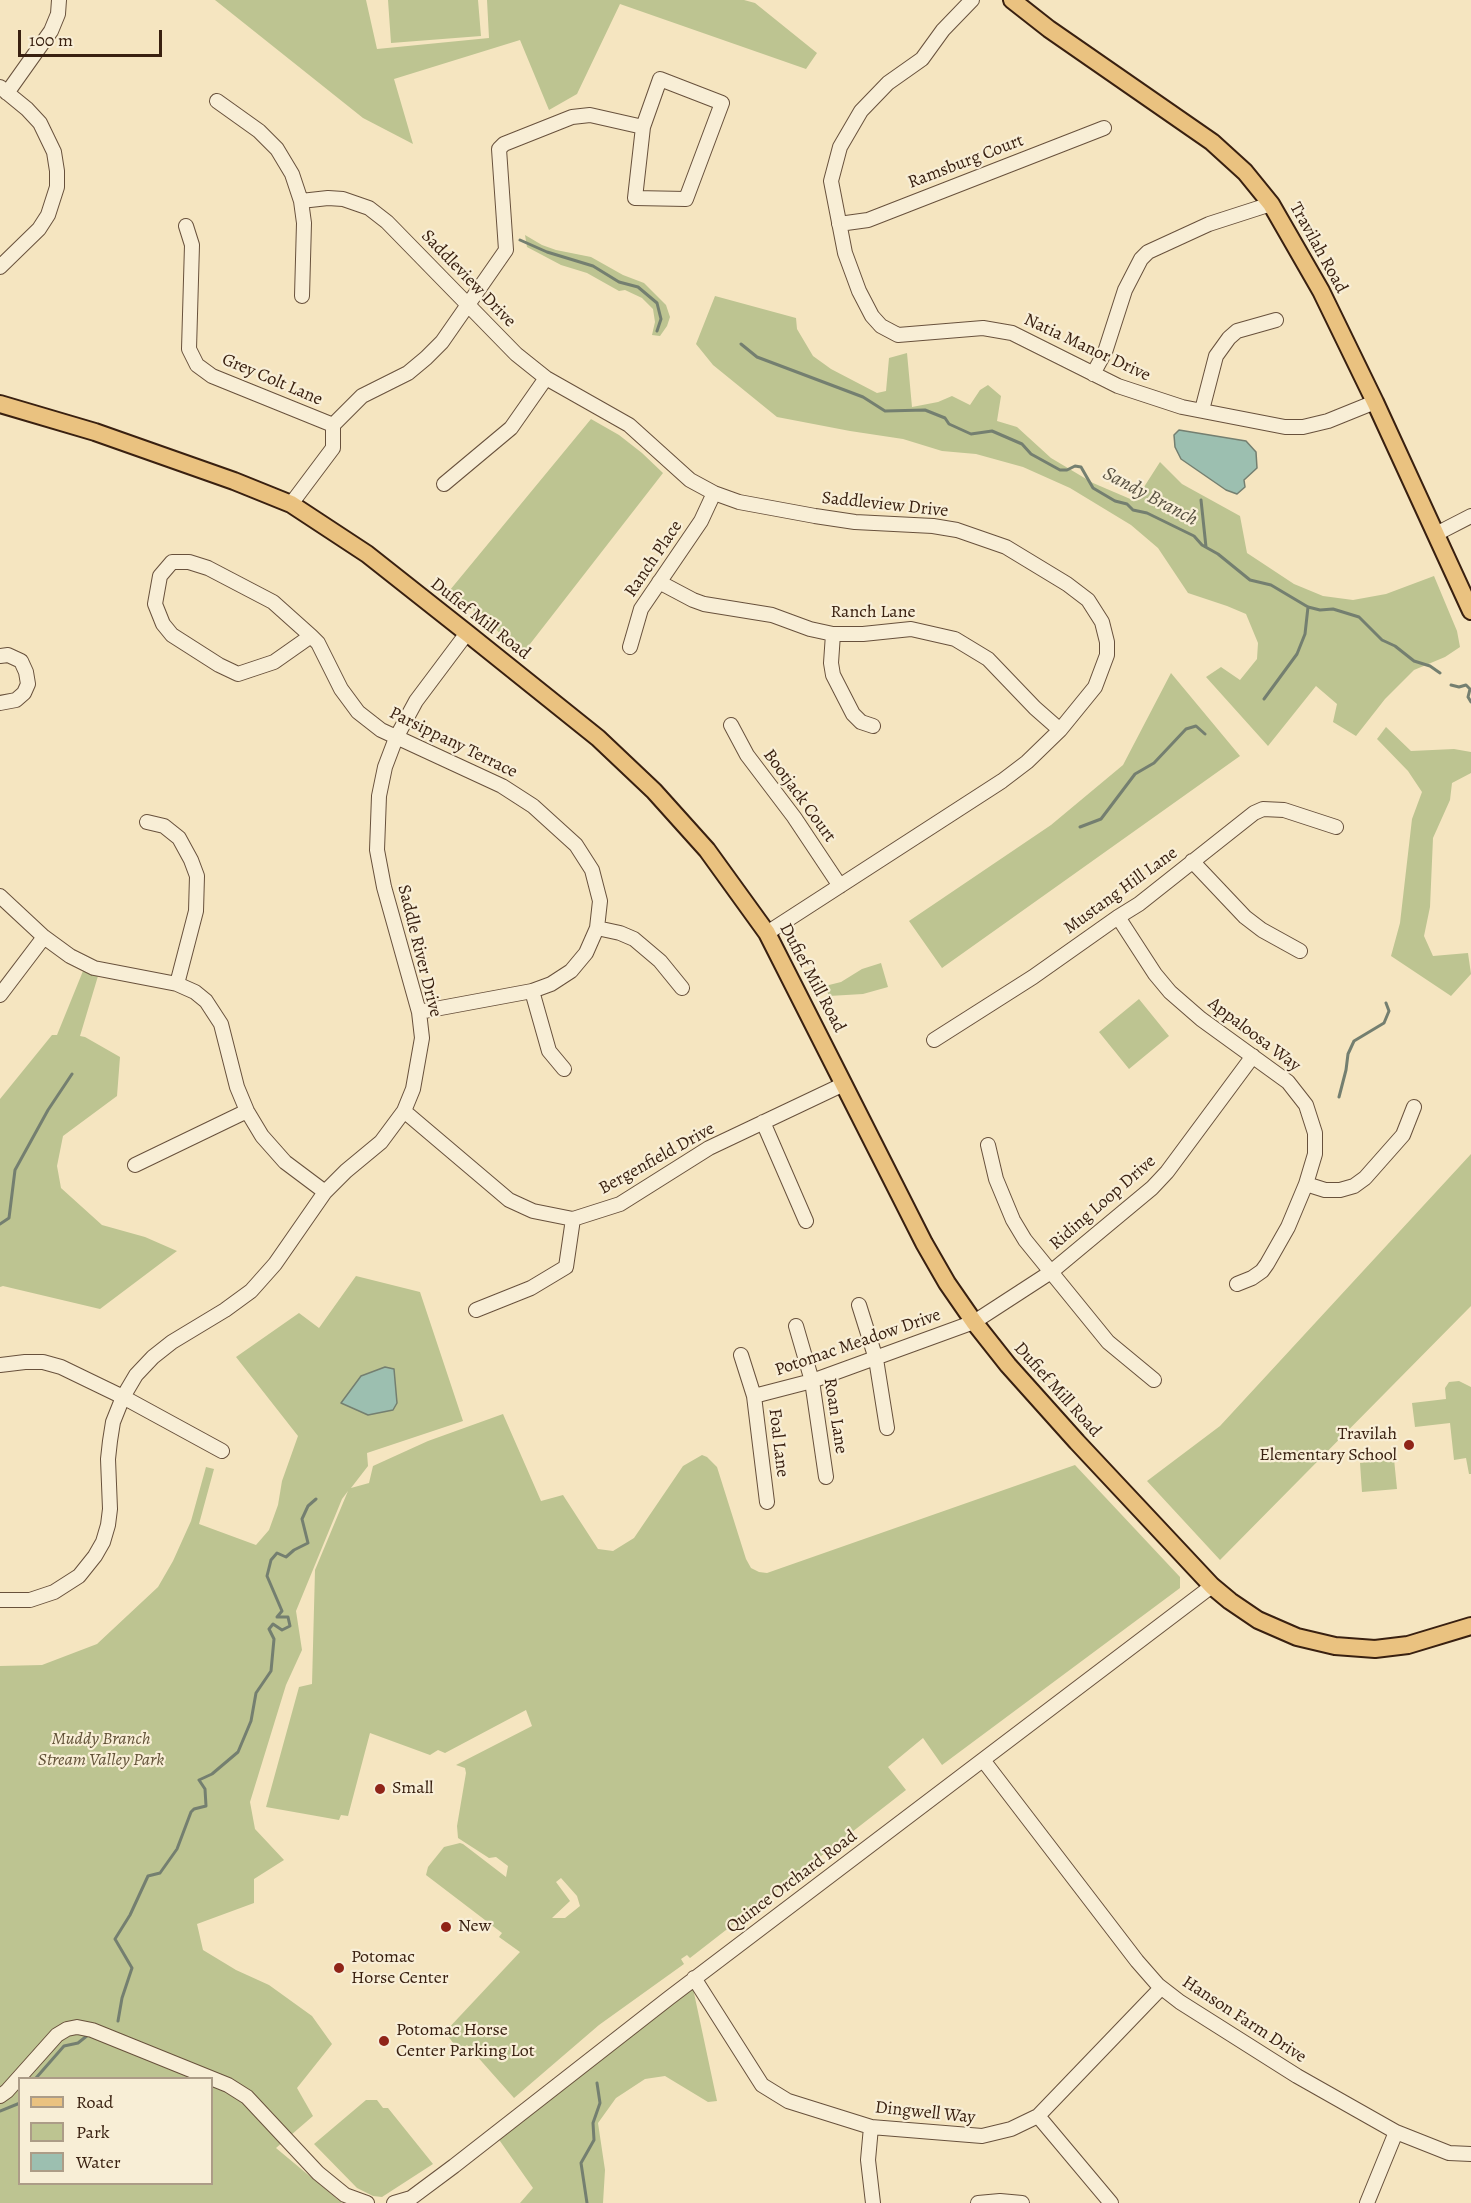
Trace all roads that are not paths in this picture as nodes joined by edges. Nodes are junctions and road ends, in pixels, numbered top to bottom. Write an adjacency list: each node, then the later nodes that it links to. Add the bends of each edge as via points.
1 (59, 0): 4 (street, via 51,32)
2 (972, 0): 10 (street, Natia Manor Drive, via 922,59 888,83 861,111 840,147 831,181)
3 (1012, 0): 9 (main road, Travilah Road, via 1212,142 1245,172)
4 (4, 90): 12 (street, via 40,123 54,152 57,187 39,229)
5 (217, 101): 8 (street, via 277,149 292,174)
6 (643, 127): 6 (street, via 660,80 722,103 686,199 635,198); 14 (street, via 590,115 572,117 499,149 506,250)
7 (1104, 128): 10 (street, Ramsburg Court, via 868,220)
8 (301, 201): 13 (street); 14 (street, Saddleview Drive, via 343,199 369,208)
9 (1271, 204): 16 (street, via 1209,224 1140,258); 18 (main road, Travilah Road, via 1321,291)
10 (839, 224): 16 (street, Natia Manor Drive, via 859,291 881,326 898,335 997,329 1032,342)
11 (186, 226): 21 (street, Grey Colt Lane, via 192,245 189,349 197,365 212,376)
12 (0, 267)
13 (302, 296)
14 (468, 306): 17 (street, Saddleview Drive); 21 (street, via 426,358 408,373 362,396)
15 (1276, 320): 20 (street, via 1229,338 1216,356)
16 (1093, 374): 20 (street, Natia Manor Drive, via 1118,386)
17 (546, 378): 22 (street, via 511,428); 23 (street, Saddleview Drive, via 629,425 690,480)
18 (1375, 402): 20 (street, Natia Manor Drive, via 1304,427); 26 (main road, Travilah Road)
19 (0, 404): 24 (main road, Dufief Mill Road, via 95,432)
20 (1202, 410)
21 (333, 425): 24 (street, via 333,448)
22 (444, 484)
23 (714, 493): 27 (street, Ranch Place, via 701,521); 37 (street, Saddleview Drive, via 739,502 815,516 957,530 1006,548 1067,584 1088,600 1102,622 1107,655 1095,687)
24 (291, 504): 29 (main road, Dufief Mill Road, via 367,554)
25 (1471, 516): 26 (street)
26 (1436, 534): 28 (main road, Travilah Road)
27 (659, 582): 30 (street, Ranch Lane, via 704,604 772,615); 32 (street, Ranch Place, via 642,609)
28 (1471, 611)
29 (466, 633): 38 (street, Saddle River Drive, via 416,701); 46 (main road, Dufief Mill Road, via 598,738 654,791 707,850)
30 (833, 634): 36 (street, via 833,675 852,714); 37 (street, Ranch Lane, via 911,629 955,639 988,659)
31 (311, 636): 31 (street, Parsippany Terrace, via 273,602 208,568 172,562 160,576 155,604 163,624 172,634 238,674 274,662); 38 (street, Parsippany Terrace, via 358,712)
32 (630, 646)
33 (0, 656): 34 (street, via 8,655 21,662 28,684 16,700)
34 (0, 703)
35 (731, 725): 42 (street, Bootjack Court, via 747,755)
36 (873, 726)
37 (1060, 730): 42 (street, Saddleview Drive, via 1002,781)
38 (396, 738): 45 (street, Parsippany Terrace, via 502,786 552,821 576,845 592,870 600,900); 53 (street, Saddle River Drive, via 379,796 377,850)
39 (147, 822): 49 (street, via 164,826 179,838 197,876 196,911)
40 (1336, 827): 41 (street, Mustang Hill Lane, via 1284,810 1263,809)
41 (1192, 861): 44 (street, Mustang Hill Lane); 48 (street, via 1245,917)
42 (840, 886): 46 (street, Saddleview Drive)
43 (0, 896): 47 (street)
44 (1118, 917): 54 (street, Mustang Hill Lane); 55 (street, Appaloosa Way, via 1170,992)
45 (597, 928): 50 (street, via 634,939 660,961); 51 (street, Parsippany Terrace, via 586,953 571,971)
46 (767, 933): 57 (main road, Dufief Mill Road)
47 (44, 937): 49 (street, via 94,968); 52 (street)
48 (1300, 951)
49 (177, 984): 59 (street, via 206,1001 218,1018)
50 (682, 988)
51 (532, 991): 53 (street, Parsippany Terrace); 56 (street, via 549,1051)
52 (0, 995)
53 (419, 1012): 60 (street, Saddle River Drive, via 420,1060)
54 (934, 1040)
55 (1253, 1056): 64 (street, Appaloosa Way, via 1288,1082 1306,1105 1315,1133 1315,1154); 68 (street, Riding Loop Drive, via 1152,1188)
56 (564, 1069)
57 (844, 1084): 61 (street, Bergenfield Drive); 72 (main road, Dufief Mill Road, via 924,1243)
58 (1414, 1107): 64 (street, via 1403,1136 1354,1186 1324,1191)
59 (247, 1111): 63 (street); 65 (street, via 285,1162)
60 (404, 1111): 65 (street, Saddle River Drive, via 381,1142); 66 (street, Bergenfield Drive, via 509,1200 533,1211)
61 (763, 1122): 66 (street, Bergenfield Drive, via 709,1148 620,1204); 67 (street)
62 (988, 1145): 68 (street, via 996,1179 1013,1220)
63 (135, 1165)
64 (1306, 1184): 69 (street, Appaloosa Way, via 1267,1264 1252,1278)
65 (325, 1192): 80 (street, Saddle River Drive, via 275,1264 251,1291 153,1357)
66 (573, 1219): 71 (street, via 566,1267 531,1288)
67 (806, 1221)
68 (1050, 1272): 72 (street, Riding Loop Drive); 77 (street, via 1108,1342)
69 (1238, 1284)
70 (859, 1305): 75 (street)
71 (476, 1310)
72 (974, 1322): 75 (street, Potomac Meadow Drive); 85 (main road, Dufief Mill Road, via 1077,1442)
73 (796, 1326): 78 (street, Roan Lane)
74 (741, 1355): 79 (street, Foal Lane)
75 (876, 1359): 78 (street, Potomac Meadow Drive); 81 (street)
76 (0, 1365): 80 (street, via 43,1362)
77 (1154, 1380)
78 (812, 1381): 79 (street, Potomac Meadow Drive); 83 (street, Roan Lane)
79 (754, 1396): 84 (street, Foal Lane)
80 (123, 1397): 82 (street); 86 (street, Saddle River Drive, via 110,1441 108,1526 95,1556 79,1576 54,1592 30,1600)
81 (887, 1428)
82 (222, 1451)
83 (826, 1477)
84 (767, 1502)
85 (1212, 1586): 87 (main road, Dufief Mill Road, via 1258,1620 1297,1637 1335,1646 1375,1649 1408,1645); 88 (street, Quince Orchard Road)
86 (0, 1600)
87 (1471, 1626)
88 (983, 1760): 89 (street, Quince Orchard Road); 90 (street, Hanson Farm Drive)
89 (694, 1978): 97 (street, Dingwell Way, via 762,2085 788,2101); 101 (street, Quince Orchard Road, via 437,2179 411,2198)
90 (1161, 1988): 96 (street, Dingwell Way); 98 (street, Hanson Farm Drive, via 1297,2076)
91 (20, 2077): 92 (street, via 57,2036 77,2027)
92 (208, 2077)
93 (18, 2079): 95 (street)
94 (213, 2079): 100 (street, via 247,2097 318,2173 345,2195)
95 (0, 2096)
96 (1038, 2116): 97 (street, Dingwell Way, via 1011,2129 982,2136); 105 (street)
97 (871, 2127): 102 (street, via 868,2160)
98 (1396, 2132): 99 (street, Hanson Farm Drive, via 1449,2154); 106 (street)
99 (1471, 2154)
100 (367, 2203)
101 (394, 2203)
102 (873, 2203)
103 (978, 2203): 104 (street)
104 (1022, 2203)
105 (1111, 2203)
106 (1366, 2203)

